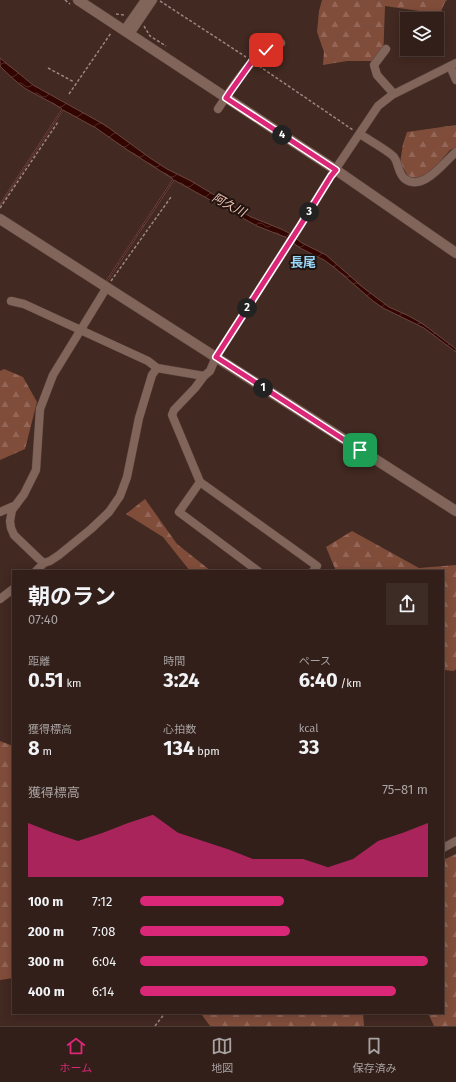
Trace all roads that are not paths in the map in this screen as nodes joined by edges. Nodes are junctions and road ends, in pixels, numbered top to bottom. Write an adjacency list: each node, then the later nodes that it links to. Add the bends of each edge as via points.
1 (78, 0): 4 (street)
2 (145, 0): 4 (street)
3 (153, 0): 4 (street)
4 (124, 30): 10 (street)
5 (281, 43): 10 (street, via 252,61)
6 (386, 49): 9 (street, via 374,65 378,75)
7 (453, 65): 8 (street); 9 (street)
8 (456, 80)
9 (394, 94): 12 (street, via 378,106)
10 (226, 98): 11 (street); 14 (street)
11 (218, 109)
12 (360, 134): 13 (street, via 394,157 405,179 412,182 429,178); 14 (street)
13 (456, 152)
14 (336, 170): 16 (street); 20 (street)
15 (0, 219): 17 (street)
16 (456, 253)
17 (107, 287): 19 (street); 20 (street)
18 (11, 301): 19 (street, via 24,304)
19 (80, 330): 21 (street); 24 (street, via 52,375 40,409 36,470)
20 (216, 357): 22 (street, via 210,371); 25 (street)
21 (157, 368): 22 (street); 27 (street, via 152,375 139,418 127,477 120,496 109,512 91,529)
22 (204, 376): 23 (street, via 172,415)
23 (200, 482): 29 (street, via 179,512); 30 (street, via 317,566)
24 (16, 505): 26 (street); 27 (street, via 10,521 14,535)
25 (456, 511)
26 (0, 512)
27 (44, 563): 28 (street)
28 (37, 570)
29 (257, 570)
30 (314, 570)
31 (12, 590): 32 (street)
32 (0, 599)
33 (456, 841): 34 (street)
34 (444, 847)

